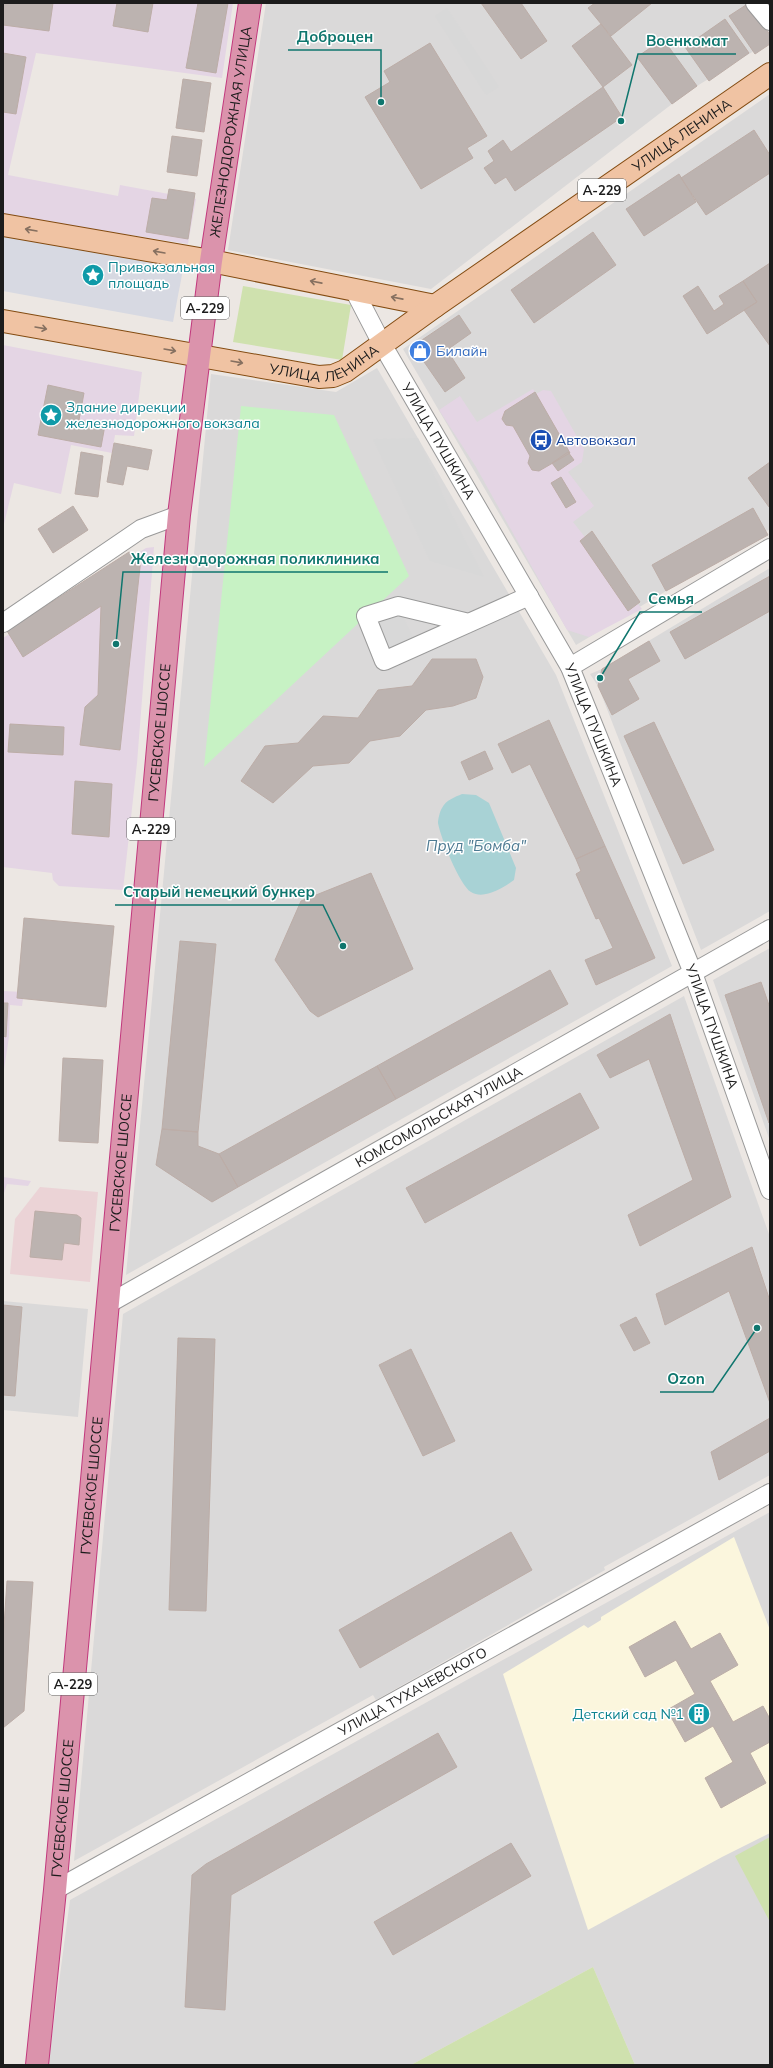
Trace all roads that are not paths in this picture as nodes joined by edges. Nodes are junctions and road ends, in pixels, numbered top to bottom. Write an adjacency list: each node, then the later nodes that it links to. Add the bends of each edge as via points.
1 (250, 3): 6 (highway, ЖЕЛЕЗНОДОРОЖНАЯ УЛИЦА)
2 (755, 3): 3 (street)
3 (770, 20)
4 (770, 74): 8 (main road, УЛИЦА ЛЕНИНА / А-229)
5 (3, 225): 6 (main road, one-way to 5)
6 (211, 261): 7 (main road, one-way to 6); 11 (highway, ГУСЕВСКОЕ ШОССЕ / А-229)
7 (354, 290): 8 (main road, one-way to 7); 10 (street, УЛИЦА ПУШКИНА)
8 (435, 306): 10 (main road, УЛИЦА ЛЕНИНА)
9 (3, 321): 11 (main road, УЛИЦА ЛЕНИНА, one-way to 11)
10 (382, 344): 11 (main road, УЛИЦА ЛЕНИНА, one-way to 10, via 318,377 332,376 345,371); 14 (street, УЛИЦА ПУШКИНА)
11 (198, 355): 12 (highway, ГУСЕВСКОЕ ШОССЕ / А-229)
12 (179, 515): 15 (street, via 141,529); 21 (highway, ГУСЕВСКОЕ ШОССЕ / А-229)
13 (770, 548): 17 (street)
14 (529, 596): 16 (street); 17 (street, УЛИЦА ПУШКИНА)
15 (3, 623)
16 (468, 623): 16 (street, via 384,661 366,616 398,606)
17 (570, 667): 19 (street, УЛИЦА ПУШКИНА)
18 (770, 929): 19 (street, КОМСОМОЛЬСКАЯ УЛИЦА)
19 (693, 973): 20 (street, УЛИЦА ПУШКИНА); 21 (street, КОМСОМОЛЬСКАЯ УЛИЦА)
20 (770, 1190)
21 (108, 1304): 23 (highway, ГУСЕВСКОЕ ШОССЕ / А-229)
22 (770, 1493): 23 (street, УЛИЦА ТУХАЧЕВСКОГО)
23 (55, 1890): 24 (highway, ГУСЕВСКОЕ ШОССЕ / А-229)
24 (37, 2065)

